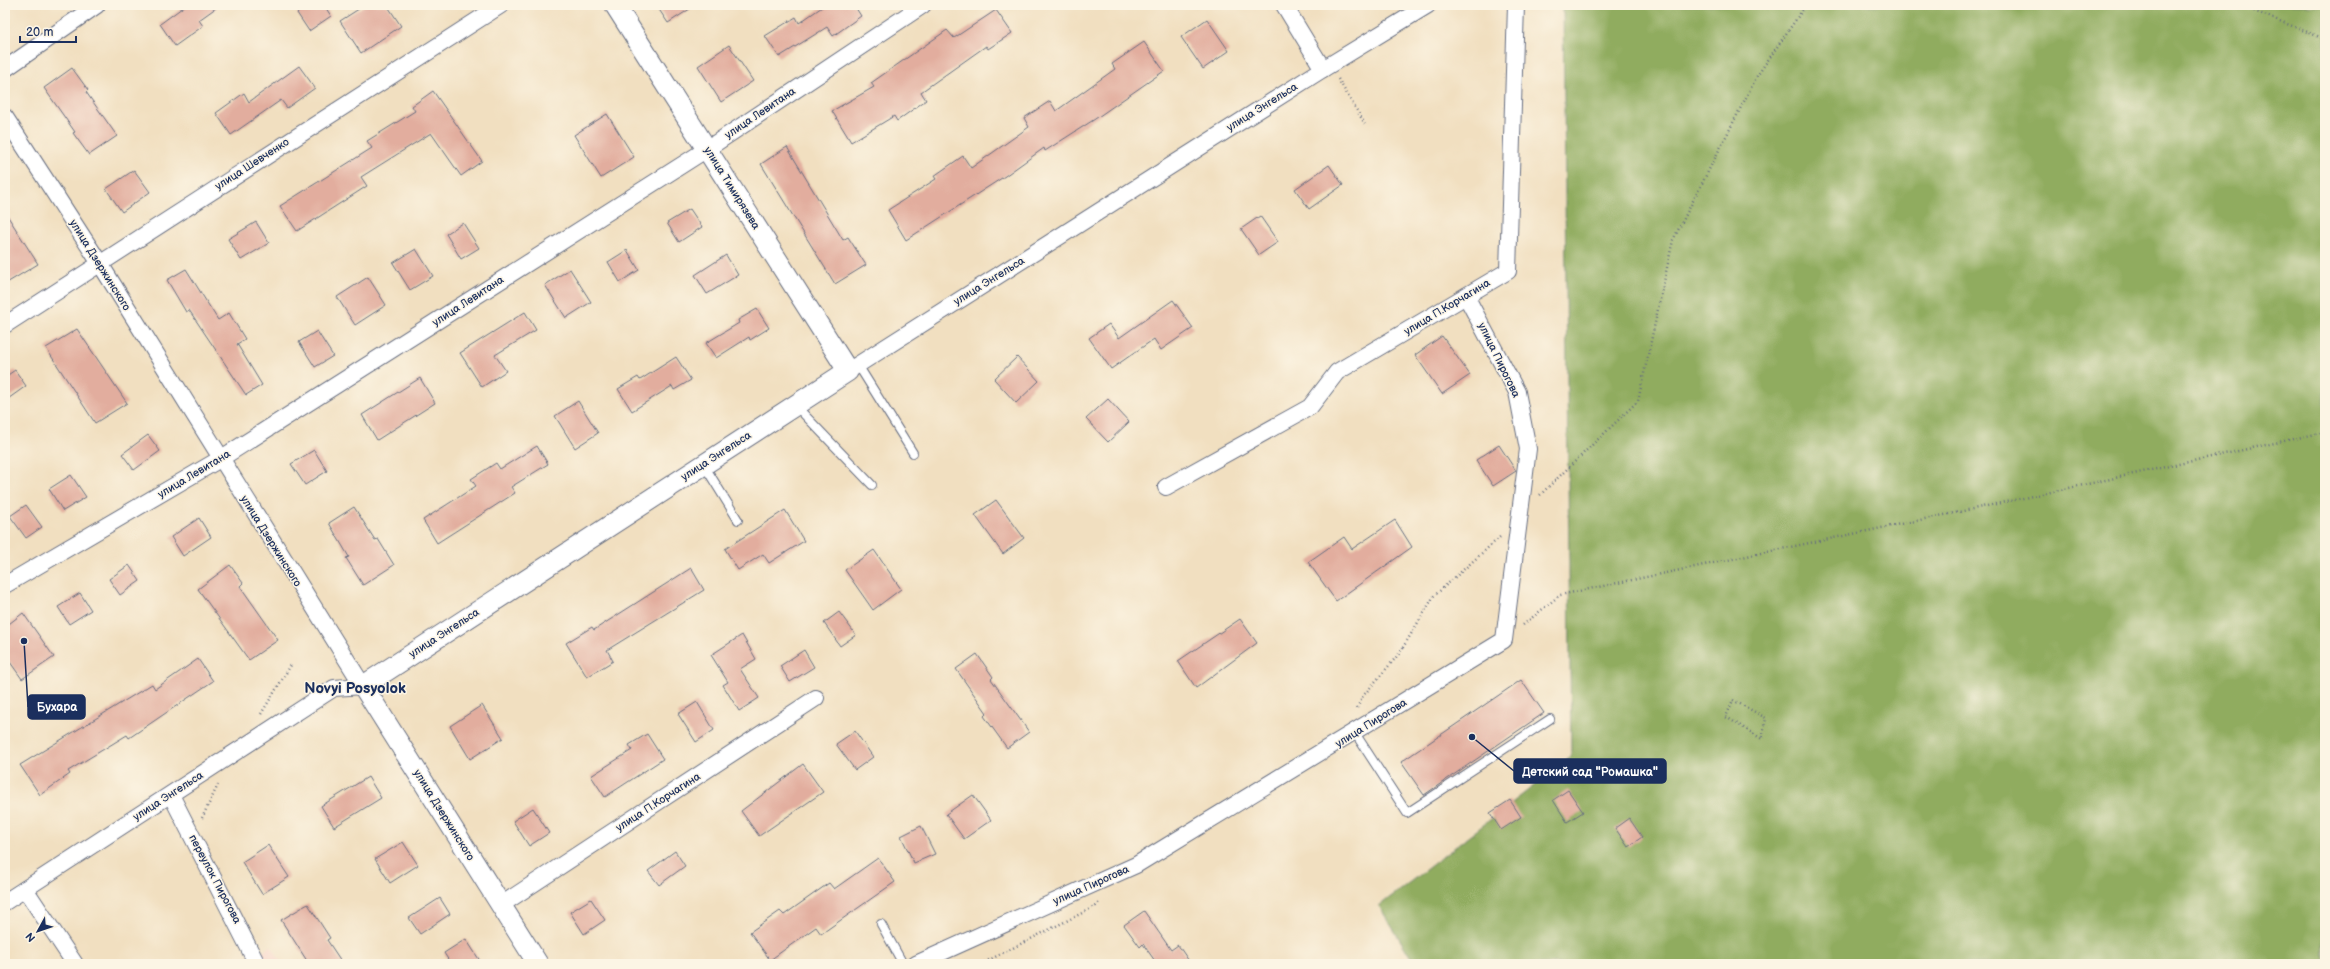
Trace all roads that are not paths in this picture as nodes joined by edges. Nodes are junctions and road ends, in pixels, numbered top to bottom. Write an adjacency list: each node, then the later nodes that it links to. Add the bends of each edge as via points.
1 (97, 5): 9 (street)
2 (501, 5): 12 (street, улица Шевченко)
3 (615, 5): 11 (street, улица Тимирязева)
4 (923, 5): 11 (street, улица Левитана)
5 (1284, 5): 8 (street)
6 (1428, 5): 8 (street, улица Энгельса)
7 (1516, 5): 13 (street, улица П.Корчагина, via 1508,271)
8 (1326, 67): 15 (street, улица Энгельса)
9 (5, 69)
10 (5, 117): 12 (street, улица Дзержинского)
11 (707, 149): 15 (street, улица Тимирязева); 18 (street, улица Левитана)
12 (99, 262): 14 (street, улица Шевченко); 18 (street, улица Дзержинского)
13 (1466, 296): 21 (street, улица П.Корчагина, via 1337,372 1310,407); 27 (street, улица Пирогова, via 1517,392 1528,449 1504,640)
14 (5, 325)
15 (853, 368): 16 (street, улица Энгельса); 17 (lane)
16 (795, 405): 19 (street, улица Энгельса); 20 (lane)
17 (913, 453)
18 (220, 459): 23 (street, улица Левитана); 24 (street, улица Дзержинского)
19 (704, 464): 22 (lane); 24 (street, улица Энгельса)
20 (872, 485)
21 (1166, 487)
22 (738, 520)
23 (5, 585)
24 (363, 686): 28 (street, улица Энгельса, via 334,688); 31 (street, улица Дзержинского)
25 (816, 698): 31 (street, улица П.Корчагина)
26 (1550, 719): 27 (lane, via 1407,813)
27 (1355, 733): 37 (street, улица Пирогова, via 1136,865)
28 (171, 795): 29 (street, улица Энгельса); 34 (street, переулок Пирогова)
29 (25, 889): 30 (street, улица Энгельса); 33 (street)
30 (5, 902)
31 (501, 905): 35 (street, улица Дзержинского)
32 (880, 924): 36 (lane)
33 (74, 964)
34 (257, 964)
35 (538, 964)
36 (903, 964)
37 (916, 964)

